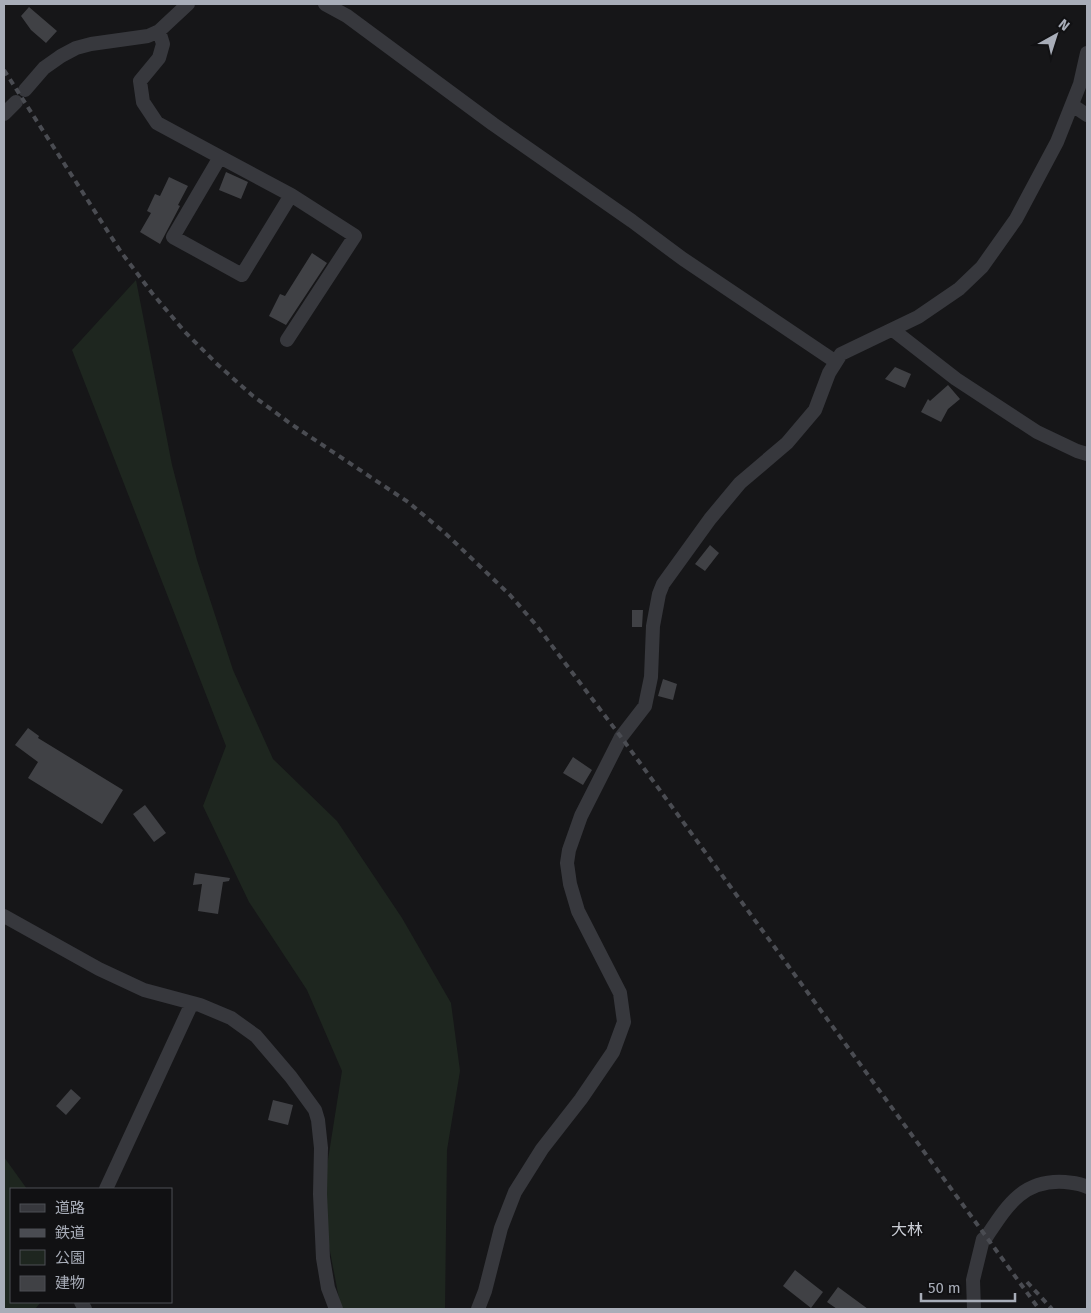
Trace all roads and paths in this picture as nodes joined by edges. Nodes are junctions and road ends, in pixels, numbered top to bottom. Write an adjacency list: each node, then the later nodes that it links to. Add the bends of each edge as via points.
1 (188, 4): 3 (street)
2 (325, 4): 14 (street, via 347,16 683,259)
3 (159, 31): 5 (street, via 148,36 76,48 44,68); 10 (street, via 163,44 159,58 140,81 143,102 157,123)
4 (1087, 53): 7 (street)
5 (25, 90)
6 (16, 102): 8 (street)
7 (1072, 105): 9 (street); 12 (street, via 1057,142 1016,219 982,267 959,289)
8 (4, 114)
9 (1087, 115)
10 (220, 157): 11 (street); 11 (street, via 173,237 242,275)
11 (291, 194): 13 (street, via 355,236)
12 (893, 330): 14 (street, via 841,354); 15 (street, via 956,379 1037,432)
13 (287, 340)
14 (836, 362): 21 (street, via 815,410 787,443 740,483 710,519 659,594 645,706 621,738 581,816 567,863 578,911 620,993 624,1022 613,1052 542,1149 515,1192)
15 (1087, 454)
16 (4, 916): 17 (street, via 98,970 144,990)
17 (192, 1003): 19 (street); 20 (street, via 231,1018 256,1036 315,1110 321,1148 323,1258 328,1288)
18 (1087, 1187): 22 (street, via 1051,1181 1034,1186 1010,1202 983,1239 973,1280)
19 (106, 1188)
20 (336, 1309)
21 (478, 1309)
22 (974, 1309)

